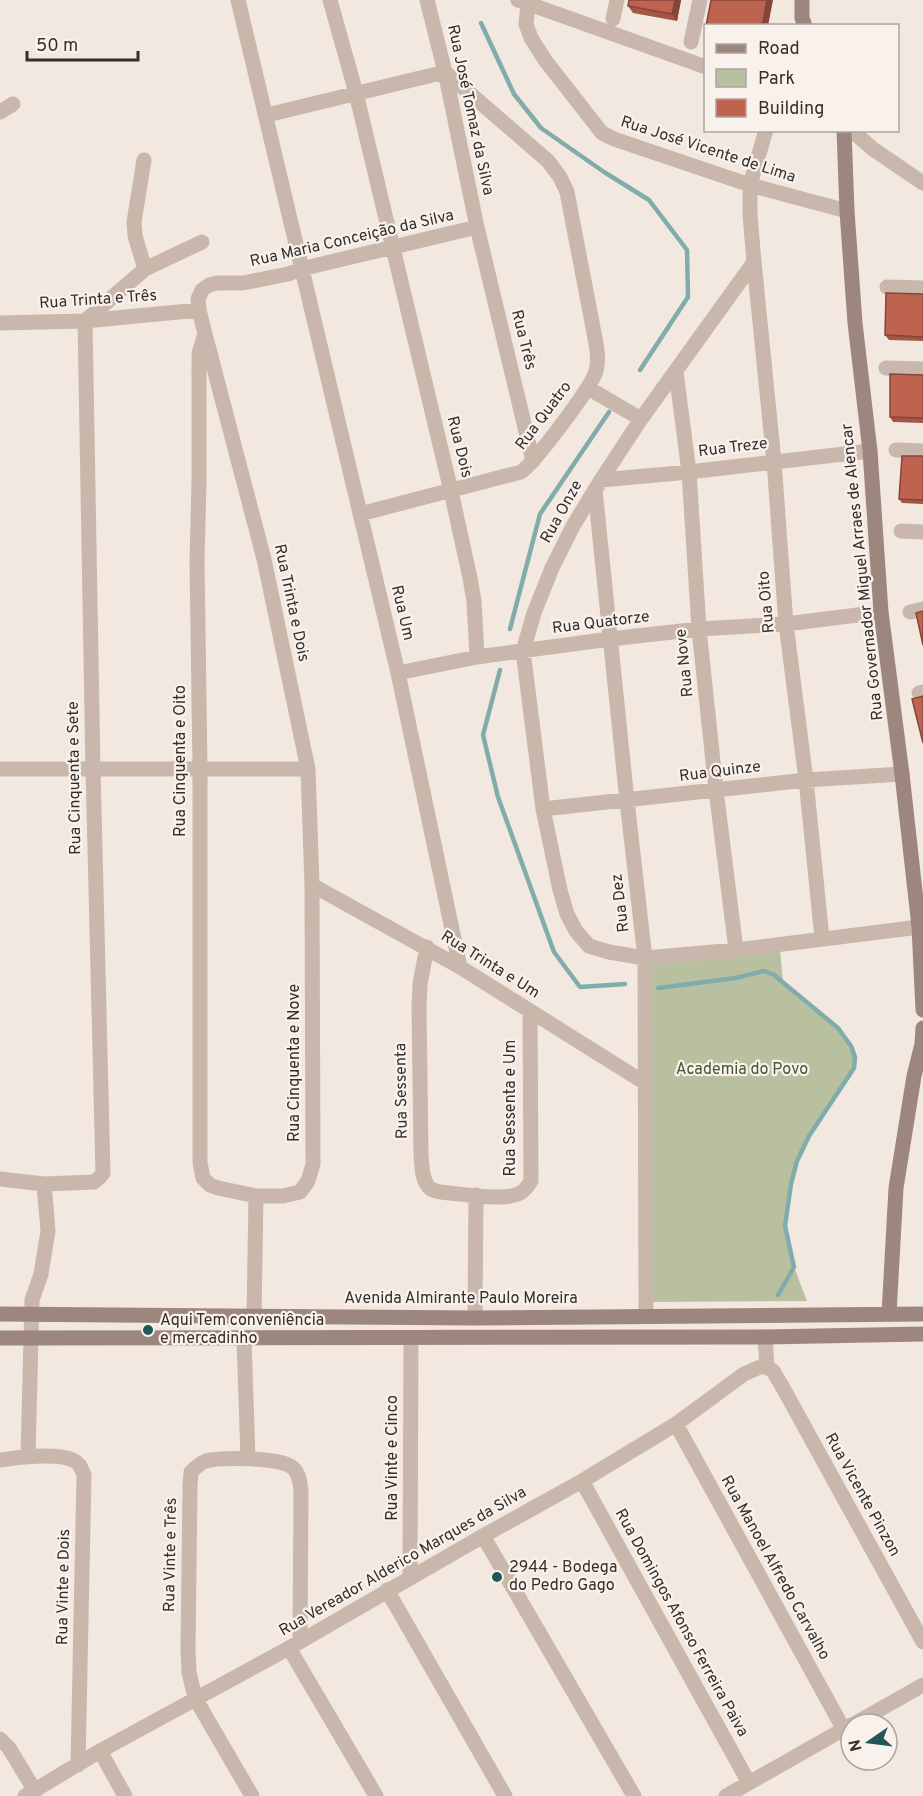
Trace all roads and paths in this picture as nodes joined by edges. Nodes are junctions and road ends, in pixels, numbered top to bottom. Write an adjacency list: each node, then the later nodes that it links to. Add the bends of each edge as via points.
1 (238, 0): 14 (street, Rua Um)
2 (330, 0): 13 (street, Rua Dois)
3 (427, 0): 12 (street, Rua José Tomaz da Silva)
4 (617, 0): 8 (street)
5 (700, 0): 10 (street)
6 (802, 0): 9 (main road)
7 (523, 2): 11 (street); 20 (street, Rua José Vicente de Lima, via 531,38 602,133)
8 (613, 19)
9 (804, 24)
10 (692, 42)
11 (704, 67)
12 (445, 72): 13 (street); 22 (street, Rua José Tomaz da Silva); 38 (street, Rua Quatro, via 548,161 567,192 598,361)
13 (356, 93): 14 (street); 24 (street, Rua Dois)
14 (267, 115): 27 (street, Rua Um)
15 (765, 132): 20 (street)
16 (844, 132): 21 (main road, Rua Governador Miguel Arraes de Alencar)
17 (853, 132): 19 (street)
18 (144, 160): 26 (street, via 134,222)
19 (923, 183)
20 (750, 185): 21 (street, Rua José Vicente de Lima); 25 (street)
21 (847, 212): 41 (main road, Rua Governador Miguel Arraes de Alencar)
22 (477, 227): 24 (street, Rua Maria Conceição da Silva); 43 (street, Rua Três)
23 (202, 242): 26 (street)
24 (392, 248): 27 (street, Rua Maria Conceição da Silva); 47 (street, Rua Dois)
25 (754, 262): 37 (street, Rua Onze); 44 (street, Rua Oito)
26 (145, 269): 32 (street)
27 (301, 269): 30 (street, Rua Maria Conceição da Silva, via 252,281 217,283); 48 (street, Rua Um)
28 (887, 287): 29 (street)
29 (923, 288)
30 (202, 290): 31 (street, Rua Cinquenta e Oito)
31 (199, 310): 32 (street, Rua Trinta e Três); 34 (street, Rua Cinquenta e Oito)
32 (85, 321): 33 (street, Rua Trinta e Três); 60 (street, Rua Cinquenta e Sete)
33 (0, 323)
34 (206, 334): 59 (street, Rua Cinquenta e Oito, via 199,353); 61 (street, Rua Trinta e Dois, via 264,559)
35 (886, 368): 36 (street)
36 (923, 369)
37 (676, 372): 39 (street, Rua Onze); 45 (street, Rua Nove)
38 (588, 388): 39 (street); 43 (street, Rua Quatro)
39 (641, 419): 46 (street, Rua Onze)
40 (896, 450): 42 (street)
41 (870, 451): 44 (street, Rua Treze); 51 (main road, Rua Governador Miguel Arraes de Alencar)
42 (923, 451)
43 (533, 461): 47 (street, Rua Quatro, via 514,475)
44 (774, 462): 45 (street, Rua Treze); 52 (street, Rua Oito)
45 (689, 472): 46 (street, Rua Treze); 53 (street, Rua Nove)
46 (598, 485): 54 (street, Rua Dez); 55 (street, Rua Onze, via 552,568)
47 (451, 491): 48 (street); 56 (street, Rua Dois, via 474,602)
48 (360, 514): 57 (street, Rua Um)
49 (901, 531): 50 (street)
50 (923, 531)
51 (881, 612): 52 (street, Rua Quatorze); 62 (main road, Rua Governador Miguel Arraes de Alencar)
52 (786, 624): 53 (street, Rua Quatorze); 63 (street, Rua Oito)
53 (699, 629): 54 (street, Rua Quatorze); 64 (street, Rua Nove)
54 (610, 639): 55 (street, Rua Quatorze); 65 (street, Rua Dez)
55 (523, 651): 56 (street, Rua Quatorze); 66 (street, Rua Onze)
56 (477, 657): 57 (street, Rua Quatorze)
57 (398, 673): 73 (street, Rua Um)
58 (0, 768): 60 (street)
59 (200, 768): 60 (street); 61 (street); 80 (street, Rua Cinquenta e Oito, via 200,1162 203,1178 210,1185)
60 (93, 769): 79 (street, Rua Cinquenta e Sete, via 103,1173 94,1182)
61 (308, 769): 67 (street, Rua Trinta e Dois)
62 (902, 774): 63 (street, Rua Quinze); 68 (main road, Rua Governador Miguel Arraes de Alencar)
63 (806, 780): 64 (street, Rua Quinze); 69 (street, Rua Oito)
64 (716, 790): 65 (street, Rua Quinze); 71 (street, Rua Nove)
65 (627, 801): 66 (street, Rua Quinze); 72 (street, Rua Dez)
66 (543, 809): 72 (street, Rua Onze, via 567,914 576,931 589,946)
67 (312, 885): 70 (street, Rua Trinta e Um); 80 (street, Rua Cinquenta e Nove, via 313,1164 300,1192)
68 (919, 927): 69 (street); 74 (main road, Rua Governador Miguel Arraes de Alencar)
69 (822, 938): 71 (street)
70 (427, 947): 73 (street, Rua Trinta e Um); 81 (street, Rua Sessenta, via 419,1005 423,1174 431,1188)
71 (736, 950): 72 (street)
72 (645, 958): 77 (street, Rua Dez)
73 (460, 966): 75 (street, Rua Trinta e Um)
74 (923, 1010)
75 (530, 1011): 77 (street, Rua Trinta e Um); 81 (street, Rua Sessenta e Um, via 531,1181 519,1194)
76 (923, 1028): 84 (main road, via 896,1188)
77 (645, 1083): 86 (street, Rua Dez)
78 (0, 1179): 79 (street, Rua Cinquenta e Sete)
79 (44, 1184): 83 (street, via 48,1231)
80 (256, 1196): 87 (street)
81 (476, 1196): 88 (street)
82 (0, 1314): 83 (main road, Avenida Almirante Paulo Moreira)
83 (31, 1314): 87 (main road, Avenida Almirante Paulo Moreira); 92 (street)
84 (889, 1314): 85 (main road, Avenida Almirante Paulo Moreira); 86 (main road, Avenida Almirante Paulo Moreira)
85 (923, 1314)
86 (646, 1315): 88 (main road, Avenida Almirante Paulo Moreira)
87 (254, 1317): 88 (main road, Avenida Almirante Paulo Moreira)
88 (475, 1318)
89 (923, 1334): 90 (main road)
90 (765, 1337): 93 (main road); 95 (street)
91 (0, 1338): 92 (main road)
92 (30, 1338): 94 (main road); 97 (street)
93 (411, 1338): 94 (main road); 102 (street, Rua Vinte e Cinco)
94 (244, 1339): 98 (street)
95 (767, 1367): 96 (street, Rua Vereador Alderico Marques da Silva, via 744,1374); 104 (street, Rua Vicente Pinzon, via 782,1386)
96 (676, 1424): 100 (street, Rua Vereador Alderico Marques da Silva); 108 (street, Rua Manoel Alfredo Carvalho)
97 (28, 1456): 99 (street, Rua Vinte e Dois); 113 (street, Rua Vinte e Dois, via 72,1459 80,1464 84,1475)
98 (248, 1458): 105 (street, via 282,1463 294,1468 299,1479); 107 (street, Rua Vinte e Três, via 205,1461 191,1472 188,1651)
99 (0, 1460)
100 (582, 1481): 101 (street, Rua Vereador Alderico Marques da Silva); 114 (street, Rua Domingos Afonso Ferreira Paiva)
101 (483, 1536): 102 (street, Rua Vereador Alderico Marques da Silva); 120 (street)
102 (410, 1578): 103 (street, Rua Vereador Alderico Marques da Silva)
103 (387, 1590): 105 (street, Rua Vereador Alderico Marques da Silva); 119 (street)
104 (923, 1642)
105 (295, 1644): 107 (street, Rua Vereador Alderico Marques da Silva); 118 (street)
106 (923, 1685): 109 (street)
107 (195, 1698): 112 (street, Rua Vereador Alderico Marques da Silva); 117 (street)
108 (841, 1712)
109 (874, 1712)
110 (839, 1732): 114 (street)
111 (0, 1739): 115 (street, via 9,1748)
112 (100, 1751): 113 (street, Rua Vereador Alderico Marques da Silva); 116 (street)
113 (78, 1765): 115 (street, Rua Vereador Alderico Marques da Silva)
114 (749, 1783): 121 (street)
115 (30, 1793)
116 (125, 1796)
117 (252, 1796)
118 (376, 1796)
119 (505, 1796)
120 (634, 1796)
121 (726, 1796)

